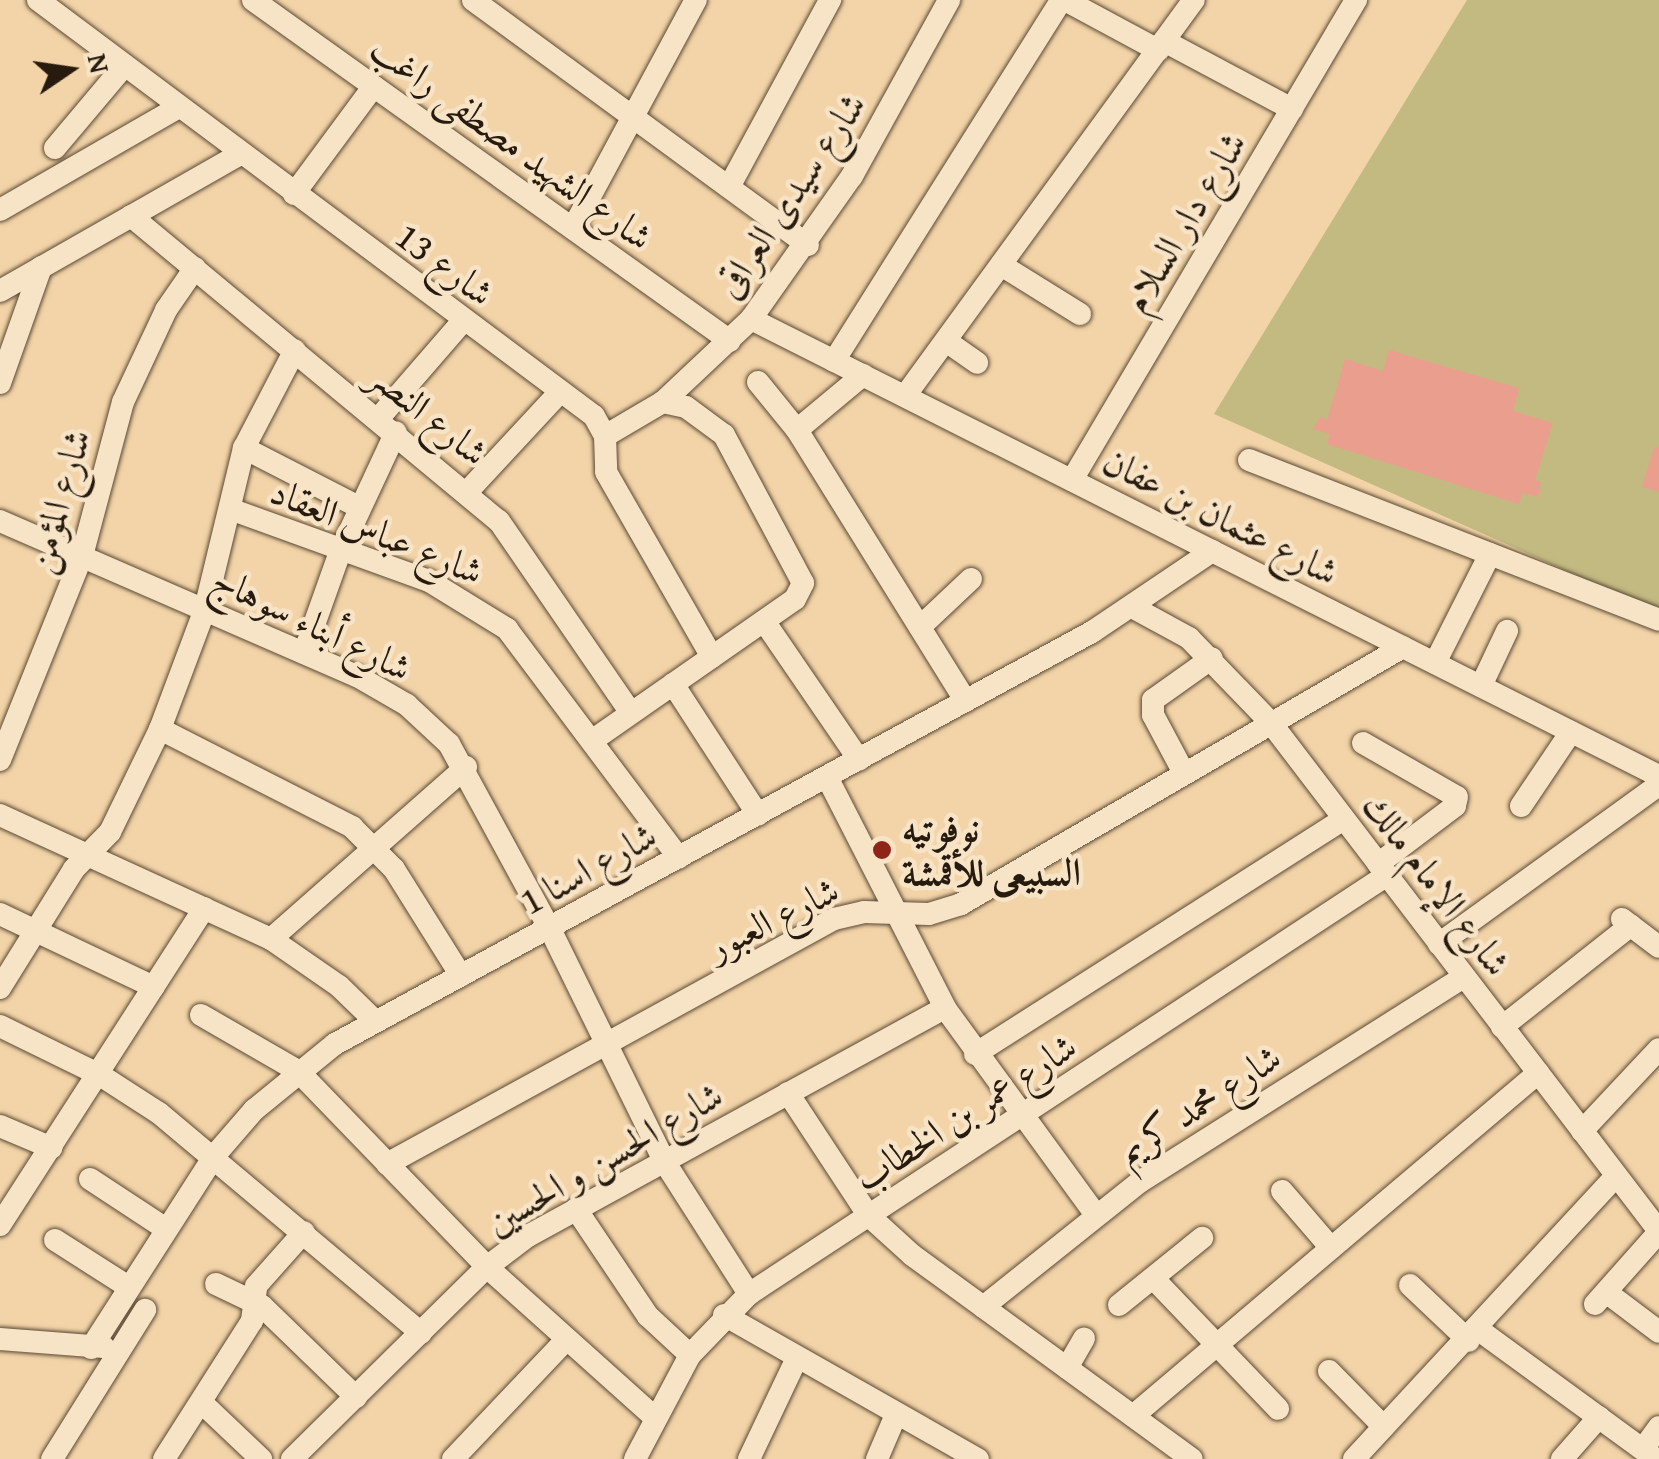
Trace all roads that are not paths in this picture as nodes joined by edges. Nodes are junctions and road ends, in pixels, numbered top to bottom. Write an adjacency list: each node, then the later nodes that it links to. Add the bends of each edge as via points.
1 (38, 0): 11 (street, شارع 13)
2 (253, 0): 12 (street, شارع الشهيد مصطفى راغب)
3 (473, 0): 15 (street)
4 (696, 0): 15 (street)
5 (830, 0): 18 (street)
6 (949, 0): 23 (street, شارع سيدى العراقى)
7 (1063, 0): 10 (street); 34 (street)
8 (1194, 0): 10 (street)
9 (1356, 0): 14 (street, شارع دار السلام)
10 (1161, 45): 14 (street); 24 (street)
11 (124, 66): 13 (street, شارع 13); 16 (street)
12 (374, 86): 19 (street); 22 (street, شارع الشهيد مصطفى راغب)
13 (179, 108): 17 (street, شارع 13); 20 (street)
14 (1292, 109): 47 (street, شارع دار السلام)
15 (636, 118): 18 (street); 22 (street)
16 (56, 148)
17 (240, 154): 19 (street, شارع 13); 21 (street)
18 (729, 187): 23 (street)
19 (294, 194): 30 (street, شارع 13)
20 (0, 210)
21 (131, 216): 25 (street); 26 (street, شارع النصر)
22 (573, 228): 31 (street, شارع الشهيد مصطفى راغب)
23 (808, 246): 29 (street, شارع سيدى العراقى)
24 (1001, 265): 28 (street); 32 (street)
25 (41, 267): 27 (street); 36 (street)
26 (195, 268): 33 (street, شارع النصر); 55 (street, شارع المؤمن, via 166,310 124,402)
27 (0, 291)
28 (1080, 314)
29 (752, 319): 31 (street, شارع سيدى العراقى); 34 (street, شارع عثمان بن عفان)
30 (463, 321): 39 (street, شارع 13); 42 (street)
31 (730, 341): 41 (street, شارع سيدى العراقى)
32 (946, 341): 35 (street); 40 (street)
33 (294, 350): 42 (street, شارع النصر); 45 (street)
34 (834, 361): 37 (street, شارع عثمان بن عفان)
35 (976, 363)
36 (2, 371)
37 (863, 375): 40 (street, شارع عثمان بن عفان); 43 (street)
38 (758, 382): 43 (street)
39 (559, 392): 44 (street, شارع 13, via 594,416); 48 (street)
40 (905, 396): 47 (street, شارع عثمان بن عفان)
41 (663, 402): 44 (street, شارع سيدى العراقى); 59 (street, via 686,407 724,435 802,574 795,599)
42 (387, 425): 48 (street, شارع النصر); 49 (street)
43 (797, 430): 61 (street)
44 (605, 436): 65 (street, via 606,472)
45 (244, 448): 49 (street); 50 (street)
46 (1249, 460): 54 (street)
47 (1072, 480): 52 (street, شارع عثمان بن عفان)
48 (468, 491): 71 (street, شارع النصر, via 524,550)
49 (360, 507): 53 (street)
50 (230, 509): 53 (street, شارع عباس العقاد); 58 (street)
51 (0, 522): 55 (street, شارع أبناء سوهاج)
52 (1212, 551): 57 (street, شارع اسنا 1); 63 (street, شارع عثمان بن عفان)
53 (340, 552): 64 (street); 75 (street, شارع عباس العقاد, via 429,581 507,629)
54 (1490, 554): 60 (street); 67 (street)
55 (82, 556): 58 (street, شارع أبناء سوهاج); 77 (street, شارع المؤمن)
56 (971, 578): 61 (street)
57 (1134, 608): 66 (street, شارع الإمام مالك); 70 (street, شارع اسنا 1)
58 (205, 609): 64 (street, شارع أبناء سوهاج); 73 (street)
59 (764, 620): 65 (street); 78 (street)
60 (1659, 620)
61 (920, 627): 70 (street)
62 (1507, 631): 69 (street)
63 (1403, 647): 67 (street, شارع عثمان بن عفان); 72 (street, شارع العبور)
64 (304, 653): 79 (street, شارع أبناء سوهاج, via 407,705)
65 (712, 657): 68 (street)
66 (1212, 658): 72 (street, شارع الإمام مالك); 80 (street, via 1153,700 1153,715)
67 (1435, 663): 69 (street, شارع عثمان بن عفان)
68 (673, 684): 71 (street); 86 (street)
69 (1481, 686): 74 (street, شارع عثمان بن عفان)
70 (966, 701): 78 (street, شارع اسنا 1)
71 (631, 713): 75 (street)
72 (1271, 723): 80 (street, شارع العبور); 87 (street, شارع الإمام مالك)
73 (160, 729): 88 (street, via 352,827); 89 (street, via 110,832)
74 (1571, 732): 81 (street, شارع عثمان بن عفان); 84 (street)
75 (594, 740): 90 (street, شارع عباس العقاد)
76 (1363, 743): 91 (street, شارع عمر بن الخطاب, via 1457,797 1456,806)
77 (0, 760)
78 (859, 760): 82 (street, شارع اسنا 1)
79 (466, 767): 88 (street); 95 (street, شارع أبناء سوهاج)
80 (1184, 773): 94 (street, شارع العبور, via 961,904)
81 (1659, 776)
82 (827, 777): 86 (street, شارع اسنا 1); 94 (street)
83 (1659, 785): 98 (street)
84 (1520, 806)
85 (0, 814): 89 (street)
86 (758, 815): 90 (street, شارع اسنا 1)
87 (1344, 820): 91 (street, شارع الإمام مالك); 111 (street)
88 (376, 847): 97 (street); 100 (street)
89 (88, 852): 92 (street); 96 (street)
90 (679, 858): 95 (street, شارع اسنا 1)
91 (1382, 869): 98 (street, شارع الإمام مالك); 116 (street, شارع عمر بن الخطاب)
92 (204, 908): 97 (street); 102 (street)
93 (0, 914): 96 (street)
94 (896, 914): 104 (street); 109 (street, شارع العبور, via 834,919)
95 (550, 928): 100 (street, شارع اسنا 1); 109 (street, شارع أبناء سوهاج)
96 (34, 930): 102 (street); 103 (street)
97 (271, 940): 106 (street, via 340,986)
98 (1439, 944): 101 (street, شارع الإمام مالك)
99 (1659, 947): 108 (street, via 1625,921)
100 (461, 976): 106 (street, شارع اسنا 1)
101 (1464, 977): 108 (street, شارع الإمام مالك); 128 (street, شارع محمد كريم)
102 (154, 987): 114 (street)
103 (0, 988)
104 (945, 1008): 111 (street); 115 (street, شارع الحسن و الحسين)
105 (202, 1015): 112 (street)
106 (375, 1021): 112 (street, شارع اسنا 1)
107 (0, 1026): 114 (street)
108 (1502, 1027): 113 (street, شارع الإمام مالك)
109 (606, 1044): 121 (street, شارع أبناء سوهاج); 122 (street, شارع العبور)
110 (1659, 1049): 118 (street)
111 (976, 1054): 116 (street)
112 (298, 1071): 120 (street, شارع اسنا 1); 122 (street)
113 (1538, 1074): 118 (street, شارع الإمام مالك); 135 (street)
114 (100, 1075): 119 (street); 120 (street)
115 (788, 1093): 121 (street, شارع الحسن و الحسين); 127 (street)
116 (1022, 1119): 127 (street, شارع عمر بن الخطاب); 128 (street)
117 (0, 1126): 119 (street)
118 (1582, 1132): 123 (street, شارع الإمام مالك)
119 (52, 1148): 129 (street)
120 (215, 1155): 130 (street, شارع اسنا 1); 131 (street)
121 (664, 1161): 126 (street, شارع الحسن و الحسين); 141 (street, شارع أبناء سوهاج)
122 (387, 1164): 136 (street)
123 (1616, 1176): 132 (street, شارع الإمام مالك); 149 (street)
124 (90, 1179): 130 (street)
125 (1282, 1191): 135 (street)
126 (576, 1209): 136 (street, شارع الحسن و الحسين); 156 (street, via 648,1316)
127 (868, 1215): 141 (street, شارع عمر بن الخطاب); 144 (street)
128 (1096, 1215): 144 (street, شارع محمد كريم)
129 (0, 1225)
130 (163, 1227): 140 (street, شارع اسنا 1)
131 (304, 1232): 142 (street, via 260,1281); 148 (street)
132 (1659, 1232): 147 (street, via 1600,1298)
133 (1202, 1238): 137 (street)
134 (55, 1240): 140 (street)
135 (1331, 1248): 153 (street)
136 (487, 1267): 148 (street, شارع الحسن و الحسين); 152 (street)
137 (1153, 1278): 143 (street); 153 (street)
138 (216, 1284): 142 (street)
139 (1410, 1285): 149 (street)
140 (128, 1286): 155 (street, شارع اسنا 1)
141 (749, 1294): 146 (street, شارع عمر بن الخطاب)
142 (254, 1300): 160 (street); 161 (street, via 252,1321)
143 (1119, 1305)
144 (983, 1307): 158 (street)
145 (145, 1310): 154 (street)
146 (724, 1315): 156 (street, شارع عمر بن الخطاب); 157 (street)
147 (1659, 1332)
148 (421, 1333): 160 (street, شارع الحسن و الحسين)
149 (1474, 1335): 165 (street); 167 (street)
150 (1084, 1338): 158 (street)
151 (0, 1339): 155 (street)
152 (566, 1340): 166 (street); 174 (street)
153 (1216, 1345): 162 (street); 163 (street)
154 (122, 1347): 155 (street); 170 (street)
155 (91, 1348)
156 (690, 1354): 166 (street, شارع عمر بن الخطاب)
157 (796, 1360): 164 (street); 176 (street)
158 (1067, 1368): 163 (street)
159 (1329, 1371): 167 (street)
160 (356, 1397): 173 (street, شارع الحسن و الحسين)
161 (201, 1402): 171 (street); 172 (street)
162 (1278, 1409)
163 (1133, 1416): 179 (street)
164 (896, 1417): 177 (street); 178 (street)
165 (1599, 1417): 169 (street); 181 (street)
166 (655, 1418): 175 (street, شارع عمر بن الخطاب)
167 (1384, 1427): 180 (street)
168 (1659, 1427): 169 (street)
169 (1650, 1454)
170 (52, 1459)
171 (164, 1459)
172 (260, 1459)
173 (292, 1459)
174 (453, 1459)
175 (634, 1459)
176 (749, 1459)
177 (876, 1459)
178 (978, 1459)
179 (1192, 1459)
180 (1354, 1459)
181 (1562, 1459)

